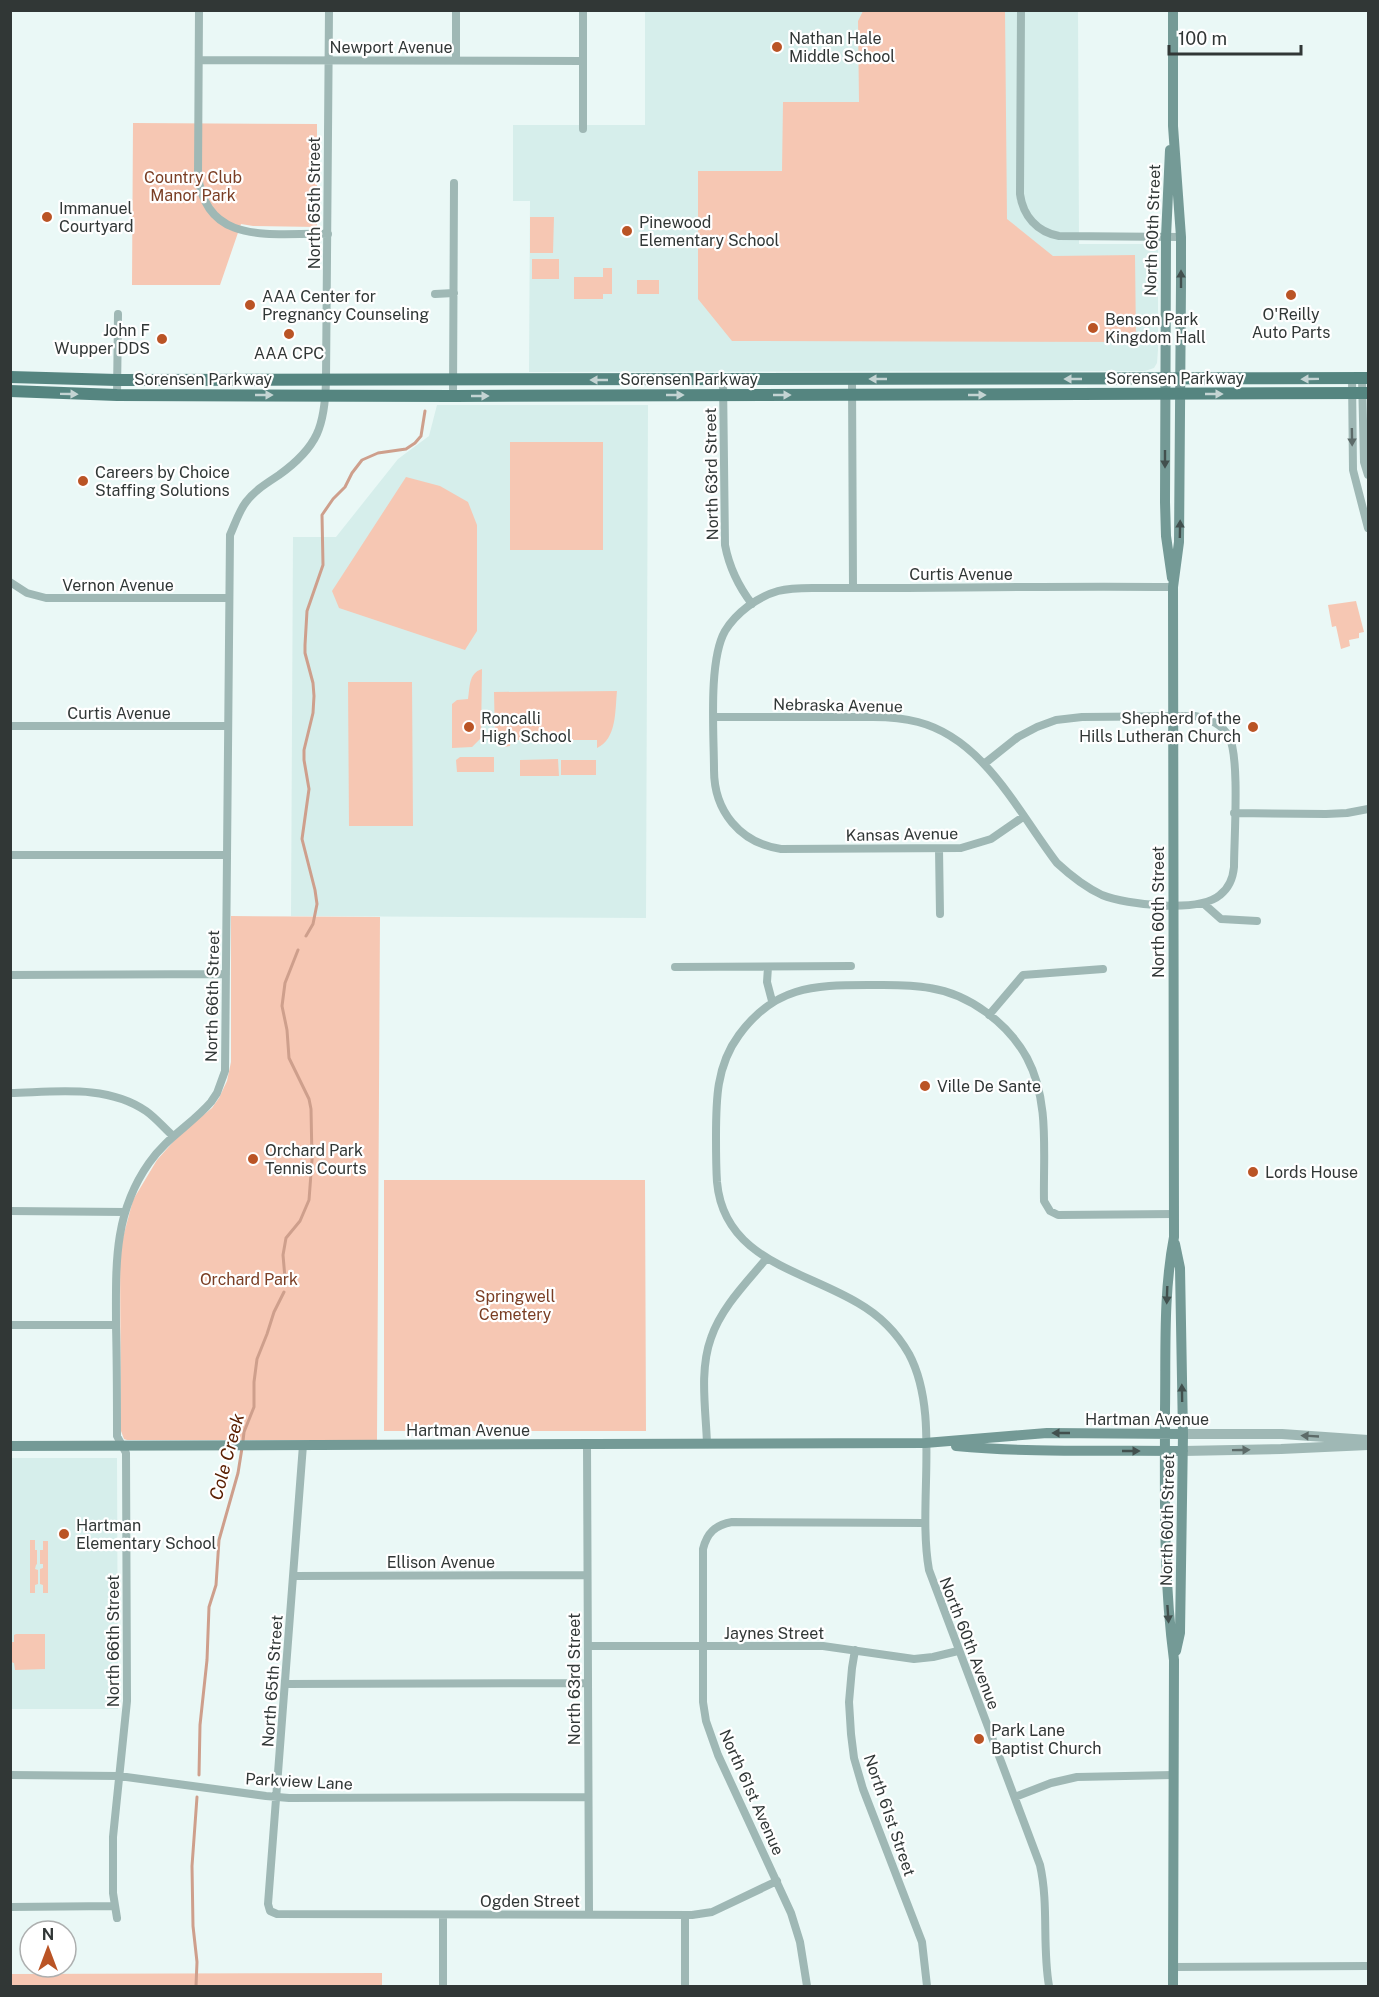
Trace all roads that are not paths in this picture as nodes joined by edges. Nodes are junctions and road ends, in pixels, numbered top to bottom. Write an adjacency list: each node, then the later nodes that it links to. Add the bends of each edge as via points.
1 (199, 10): 7 (street)
2 (329, 10): 8 (street, North 65th Street)
3 (456, 10): 9 (street)
4 (583, 10): 10 (street)
5 (1021, 10): 15 (street, via 1020,194 1028,217 1054,236)
6 (1173, 10): 11 (main road, North 60th Street)
7 (199, 60): 8 (street, Newport Avenue); 14 (street, via 198,175 211,211 226,225 245,232)
8 (329, 60): 9 (street, Newport Avenue); 14 (street, North 65th Street)
9 (456, 60): 10 (street, Newport Avenue)
10 (582, 61): 12 (street)
11 (1173, 126): 15 (main road, North 60th Street); 16 (main road, North 60th Street)
12 (583, 129)
13 (454, 183): 17 (street)
14 (328, 234): 26 (street, North 65th Street)
15 (1166, 237): 16 (street); 23 (main road, North 60th Street)
16 (1180, 237): 24 (main road, North 60th Street, one-way to 16)
17 (454, 293): 18 (street); 27 (street)
18 (435, 294)
19 (118, 314): 25 (street)
20 (10, 377): 25 (main road, Sorensen Parkway)
21 (1361, 378): 24 (main road, Sorensen Parkway, one-way to 24); 32 (street)
22 (852, 379): 23 (main road, Sorensen Parkway, one-way to 22); 28 (main road, Sorensen Parkway); 36 (street)
23 (1165, 379): 24 (main road, Sorensen Parkway); 30 (main road, North 60th Street)
24 (1181, 379): 31 (main road, North 60th Street)
25 (117, 380): 26 (main road, Sorensen Parkway); 33 (street)
26 (326, 380): 27 (main road, Sorensen Parkway); 34 (street, North 65th Street)
27 (453, 380): 28 (main road, Sorensen Parkway, one-way to 27); 37 (street)
28 (723, 380): 35 (street, North 63rd Street)
29 (10, 392): 33 (main road, Sorensen Parkway, one-way to 33)
30 (1165, 394): 31 (main road, Sorensen Parkway); 36 (main road, Sorensen Parkway, one-way to 30); 41 (main road, North 60th Street, one-way to 41, via 1166,536)
31 (1181, 394): 32 (main road, Sorensen Parkway, one-way to 32); 41 (main road, North 60th Street, one-way to 31, via 1179,542)
32 (1361, 394): 38 (street); 39 (street, one-way to 39, via 1353,470)
33 (117, 395): 34 (main road, Sorensen Parkway, one-way to 34)
34 (326, 395): 37 (main road, Sorensen Parkway); 43 (street, North 66th Street, via 321,427 307,450 243,506 230,535)
35 (723, 395): 36 (main road, Sorensen Parkway, one-way to 36); 37 (main road, Sorensen Parkway, one-way to 35); 44 (street, North 63rd Street, via 725,545 732,569)
36 (852, 395): 42 (street)
37 (453, 396)
38 (1368, 475)
39 (1368, 528)
40 (10, 582): 43 (street, Vernon Avenue, via 27,593 46,598)
41 (1173, 587): 42 (street, Curtis Avenue); 45 (main road, North 60th Street)
42 (853, 588): 44 (street, Curtis Avenue, via 785,590)
43 (228, 598): 48 (street, North 66th Street)
44 (752, 604): 46 (street, via 732,622 719,645)
45 (1174, 716): 49 (street, via 1056,720 1018,737); 51 (street, via 1212,721 1228,736 1234,756); 57 (main road, North 60th Street)
46 (714, 717): 49 (street, Nebraska Avenue, via 909,719 949,734); 53 (street, Kansas Avenue, via 715,789 725,814 737,829 757,843 781,849)
47 (10, 726): 48 (street, Curtis Avenue)
48 (227, 726): 55 (street, North 66th Street)
49 (984, 764): 52 (street, Nebraska Avenue)
50 (1368, 809): 51 (street, via 1326,814)
51 (1234, 813): 56 (street, via 1230,884)
52 (1023, 817): 53 (street, Kansas Avenue, via 981,843); 57 (street, via 1057,863 1085,886 1125,902)
53 (939, 849): 58 (street)
54 (10, 855): 55 (street)
55 (226, 855): 64 (street, North 66th Street)
56 (1203, 903): 57 (street); 59 (street, via 1221,919)
57 (1173, 905): 72 (main road, North 60th Street)
58 (940, 914)
59 (1257, 921)
60 (851, 966): 62 (street)
61 (675, 967): 62 (street)
62 (768, 967): 66 (street)
63 (1103, 969): 67 (street, via 1023,975)
64 (226, 974): 65 (street); 69 (street, North 66th Street, via 226,1060 222,1079 205,1109)
65 (10, 975)
66 (772, 1001): 67 (street, via 821,986 906,985 947,992); 74 (street, North 60th Avenue, via 751,1020 732,1046 720,1075 717,1101 717,1182 722,1205 735,1231)
67 (989, 1015): 72 (street, via 1020,1048 1035,1077 1043,1119 1044,1201 1050,1211 1058,1215)
68 (10, 1093): 69 (street, via 82,1092 118,1098 145,1111)
69 (173, 1136): 71 (street, North 66th Street, via 144,1171)
70 (10, 1211): 71 (street)
71 (125, 1212): 76 (street, North 66th Street, via 116,1261)
72 (1174, 1214): 73 (main road, North 60th Street)
73 (1174, 1237): 77 (main road, North 60th Street, one-way to 73, via 1180,1268); 78 (main road, North 60th Street, one-way to 78, via 1168,1269)
74 (766, 1259): 80 (street, North 60th Avenue, via 859,1303 893,1332 909,1354 920,1382); 83 (street, via 726,1310 711,1338 705,1374)
75 (10, 1325): 76 (street)
76 (116, 1325): 81 (street, North 66th Street, via 117,1436)
77 (1183, 1434): 78 (main road, Hartman Avenue); 79 (street, Hartman Avenue, one-way to 77, via 1282,1434); 88 (main road, North 60th Street)
78 (1165, 1435): 80 (main road, Hartman Avenue, one-way to 80, via 1047,1433); 87 (main road, North 60th Street)
79 (1368, 1440)
80 (926, 1443): 83 (main road, Hartman Avenue); 87 (main road, Hartman Avenue, one-way to 87, via 991,1449); 89 (street, North 60th Avenue)
81 (122, 1444): 84 (main road, Hartman Avenue); 86 (main road, Hartman Avenue); 101 (street, North 66th Street, via 126,1453 127,1701)
82 (587, 1444): 83 (main road, Hartman Avenue); 84 (main road, Hartman Avenue); 90 (street, North 63rd Street)
83 (707, 1444)
84 (303, 1445): 91 (street, North 65th Street)
85 (1368, 1445): 88 (street, Hartman Avenue, one-way to 85)
86 (10, 1446)
87 (1165, 1451): 88 (main road, Hartman Avenue); 96 (main road, North 60th Street, one-way to 96, via 1168,1614)
88 (1183, 1451): 96 (main road, North 60th Street, via 1180,1633)
89 (925, 1523): 93 (street, North 61st Avenue, via 732,1522 717,1526 703,1550); 95 (street, North 60th Avenue, via 926,1557 932,1582)
90 (587, 1575): 91 (street, Ellison Avenue); 92 (street, North 63rd Street)
91 (294, 1576): 98 (street, North 65th Street)
92 (588, 1646): 93 (street, Jaynes Street); 97 (street, North 63rd Street)
93 (703, 1646): 94 (street, Jaynes Street, via 823,1646); 105 (street, North 61st Avenue, via 703,1702 710,1737)
94 (855, 1650): 95 (street, Jaynes Street, via 914,1659); 118 (street, North 61st Street, via 849,1701 854,1758 922,1942)
95 (958, 1651): 104 (street, North 60th Avenue)
96 (1174, 1660): 100 (main road, North 60th Street)
97 (588, 1683): 98 (street); 103 (street, North 63rd Street)
98 (285, 1684): 102 (street, North 65th Street)
99 (10, 1775): 101 (street, Parkview Lane)
100 (1173, 1775): 104 (street, via 1077,1777); 113 (main road, North 60th Street)
101 (119, 1776): 102 (street, Parkview Lane); 106 (street, North 66th Street, via 113,1837)
102 (277, 1797): 103 (street, Parkview Lane); 108 (street, North 65th Street, via 268,1904 270,1911)
103 (588, 1797): 109 (street, North 63rd Street)
104 (1015, 1797): 119 (street, North 60th Avenue, via 1043,1881)
105 (777, 1881): 111 (street, Ogden Street, via 712,1912); 117 (street, North 61st Avenue, via 800,1942)
106 (115, 1906): 107 (street); 112 (street, North 66th Street)
107 (10, 1907)
108 (277, 1914): 110 (street, Ogden Street)
109 (589, 1914): 110 (street, Ogden Street); 111 (street, Ogden Street)
110 (443, 1915): 115 (street)
111 (685, 1915): 116 (street)
112 (117, 1918)
113 (1173, 1966): 114 (street); 120 (main road, North 60th Street)
114 (1368, 1966)
115 (442, 1986)
116 (685, 1986)
117 (807, 1986)
118 (927, 1986)
119 (1049, 1986)
120 (1173, 1986)

